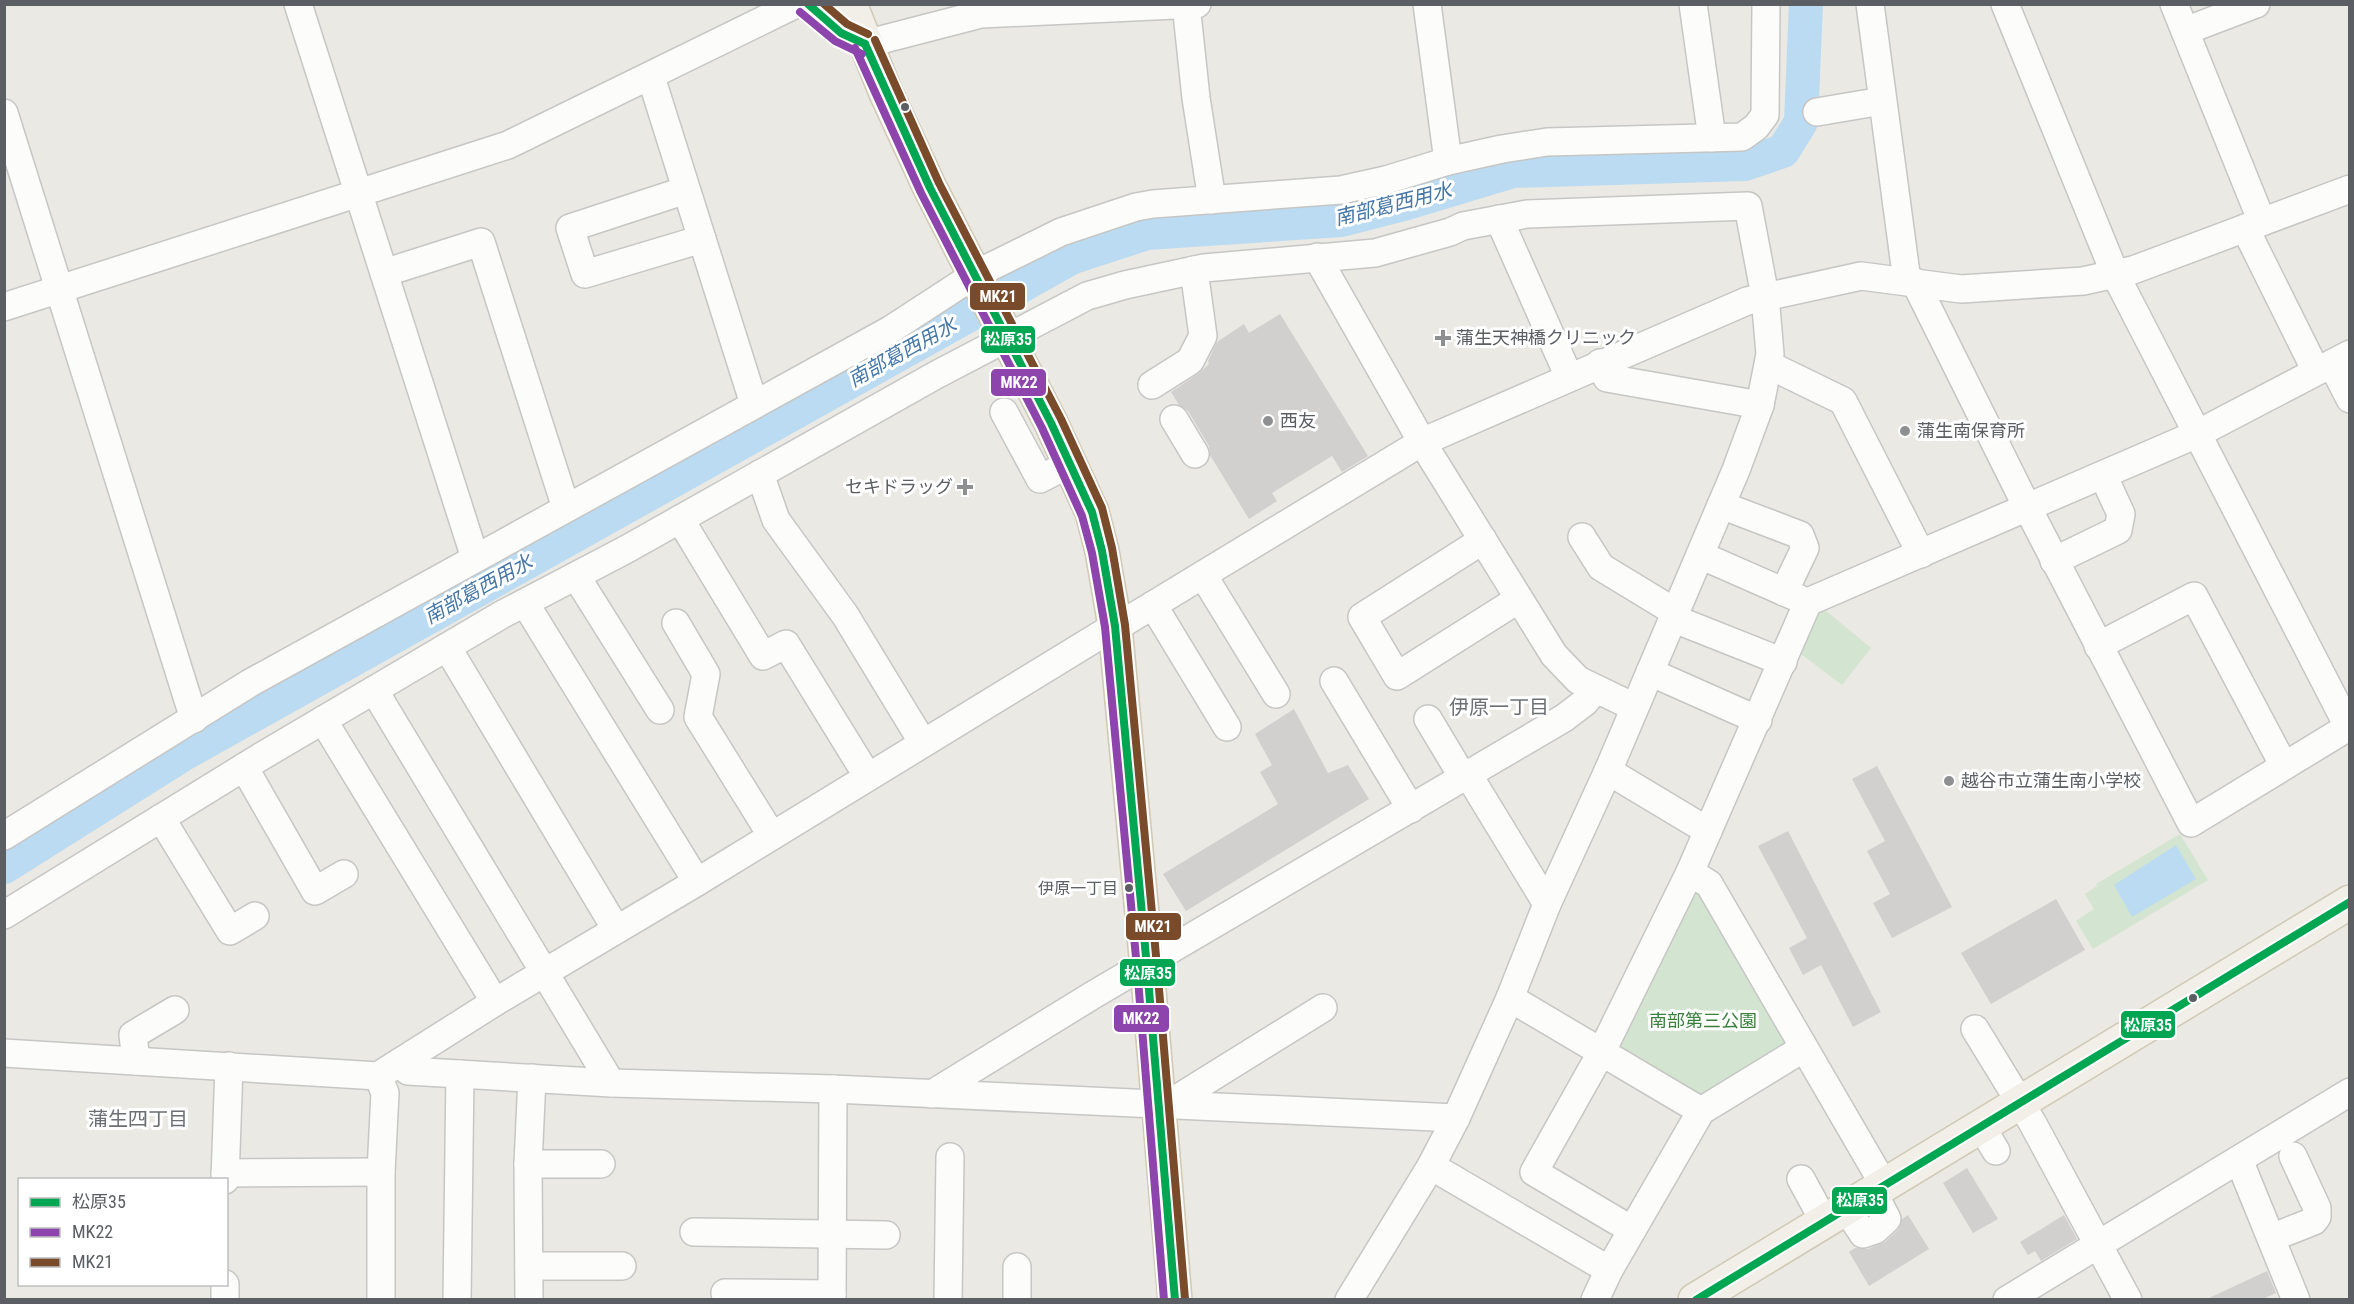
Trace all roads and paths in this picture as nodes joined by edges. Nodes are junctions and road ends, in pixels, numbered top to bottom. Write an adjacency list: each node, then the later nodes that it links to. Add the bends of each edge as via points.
1 (298, 4): 23 (street)
2 (796, 4): 15 (street)
3 (807, 4): 14 (street, via 843,34)
4 (850, 4): 14 (main road)
5 (1427, 4): 20 (street)
6 (1693, 4): 19 (street)
7 (1766, 4): 19 (street, via 1765,115 1742,137)
8 (1870, 4): 16 (street)
9 (2174, 4): 13 (street)
10 (2256, 4): 13 (street)
11 (1190, 5): 14 (street, via 981,14); 24 (street, via 1196,98)
12 (2006, 5): 31 (street)
13 (2185, 32): 26 (street)
14 (865, 44): 32 (main road, via 930,188)
15 (651, 77): 22 (street); 23 (street, via 508,145)
16 (1882, 101): 17 (street); 33 (street)
17 (1817, 112)
18 (4, 113): 34 (street)
19 (1712, 138): 20 (street, via 1546,142)
20 (1448, 161): 24 (street, via 1341,190)
21 (2349, 189): 26 (street)
22 (686, 190): 27 (street); 27 (street, via 570,228 585,274)
23 (358, 192): 30 (street); 34 (street)
24 (1212, 200): 32 (street, via 1136,207 1061,232)
25 (1499, 219): 28 (street, via 1375,253); 35 (street, via 1527,214 1748,206); 41 (street)
26 (2254, 225): 31 (street); 39 (street)
27 (702, 239): 44 (street)
28 (1317, 257): 29 (street); 49 (street)
29 (1194, 270): 37 (street, via 1086,296); 42 (street, via 1203,336 1190,361)
30 (384, 273): 56 (street, via 481,242); 62 (street)
31 (2115, 274): 33 (street, via 2053,284 1961,289); 48 (street)
32 (978, 278): 37 (main road); 44 (street)
33 (1911, 282): 35 (street, via 1861,276); 55 (street)
34 (60, 289): 36 (street); 83 (street)
35 (1765, 296): 38 (street); 40 (street)
36 (4, 307)
37 (1006, 334): 51 (main road); 52 (street)
38 (1600, 363): 41 (street); 45 (street, via 1607,378)
39 (2333, 363): 43 (street); 48 (street)
40 (1769, 365): 45 (street); 60 (street, via 1842,400)
41 (1569, 377): 49 (street)
42 (1152, 385)
43 (2349, 399)
44 (754, 404): 56 (street)
45 (1760, 405): 54 (street)
46 (1004, 412): 51 (street, via 1040,479)
47 (1174, 419): 50 (street)
48 (2197, 434): 53 (street); 88 (street)
49 (1422, 442): 59 (street); 64 (street, via 1291,528)
50 (1195, 454)
51 (1071, 463): 72 (main road, via 1092,512)
52 (760, 474): 57 (street); 89 (street, via 776,520 845,615)
53 (2103, 475): 55 (street); 63 (street, via 2121,514 2118,530)
54 (1722, 505): 61 (street); 66 (street, via 1800,535 1804,548)
55 (2027, 507): 60 (street); 63 (street)
56 (566, 508): 62 (street)
57 (680, 519): 65 (street); 93 (street, via 763,656 786,644)
58 (1582, 537): 70 (street, via 1601,567)
59 (1482, 540): 67 (street); 67 (street, via 1362,617 1397,676)
60 (1921, 554): 66 (street)
61 (1700, 555): 66 (street); 70 (street)
62 (475, 558): 83 (street, via 261,677)
63 (2054, 561): 73 (street)
64 (1203, 575): 69 (street); 80 (street)
65 (576, 576): 68 (street); 82 (street)
66 (1796, 597): 75 (street)
67 (1519, 599): 78 (street, via 1554,656 1578,680)
68 (525, 603): 74 (street); 102 (street)
69 (1153, 605): 72 (street); 87 (street)
70 (1674, 615): 75 (street); 76 (street)
71 (676, 623): 99 (street, via 706,674 698,717)
72 (1115, 626): 89 (street); 108 (main road, via 1147,855)
73 (2098, 646): 90 (street, via 2194,596); 90 (street, via 2191,823)
74 (447, 647): 79 (street); 107 (street)
75 (1782, 662): 86 (street)
76 (1650, 672): 81 (street); 86 (street)
77 (1334, 681): 95 (street)
78 (1596, 689): 81 (street); 94 (street, via 1564,718)
79 (374, 690): 85 (street); 109 (street)
80 (1276, 694)
81 (1634, 707): 92 (street)
82 (660, 710)
83 (194, 719): 98 (street)
84 (1428, 719): 94 (street)
85 (323, 720): 91 (street); 111 (street)
86 (1758, 720): 97 (street)
87 (1227, 727)
88 (2349, 728): 90 (street)
89 (923, 743): 93 (street)
90 (2284, 766)
91 (244, 767): 96 (street); 101 (street, via 315,891)
92 (1608, 771): 97 (street); 104 (street)
93 (868, 777): 99 (street)
94 (1466, 777): 95 (street); 104 (street)
95 (1411, 809): 108 (street)
96 (161, 818): 105 (street); 106 (street, via 230,932)
97 (1708, 831): 100 (street)
98 (4, 836)
99 (772, 836): 102 (street)
100 (1690, 872): 115 (street, via 1709,884); 117 (street)
101 (344, 874)
102 (697, 882): 107 (street)
103 (2349, 902): 127 (main road)
104 (1547, 904): 110 (street)
105 (4, 915)
106 (255, 916)
107 (616, 929): 109 (street)
108 (1147, 963): 126 (street); 128 (main road)
109 (546, 972): 111 (street); 123 (street)
110 (1510, 998): 117 (street); 130 (street)
111 (495, 1002): 120 (street)
112 (1323, 1008): 128 (street)
113 (175, 1010): 118 (street, via 133,1035)
114 (1975, 1029): 127 (street)
115 (1804, 1048): 129 (street, via 1748,1086); 140 (street)
116 (4, 1053): 118 (street)
117 (1601, 1053): 129 (street); 141 (street, via 1534,1172)
118 (136, 1061): 119 (street)
119 (229, 1066): 120 (street); 138 (street)
120 (389, 1069): 121 (street); 137 (street)
121 (460, 1074): 122 (street); 154 (street)
122 (532, 1078): 123 (street); 134 (street)
123 (611, 1083): 124 (street)
124 (834, 1089): 126 (street); 143 (street)
125 (2349, 1092): 133 (street)
126 (932, 1094): 128 (street)
127 (2019, 1102): 140 (main road, via 1988,1138); 146 (street, via 2041,1154)
128 (1163, 1105): 130 (street); 158 (main road)
129 (1701, 1111): 141 (street)
130 (1456, 1118): 136 (street)
131 (2293, 1156): 145 (street, via 2317,1208 2317,1217)
132 (950, 1157): 156 (street)
133 (2239, 1160): 145 (street); 146 (street)
134 (528, 1164): 135 (street); 147 (street)
135 (601, 1164)
136 (1431, 1166): 150 (street); 159 (street)
137 (381, 1172): 138 (street); 153 (street)
138 (225, 1176)
139 (1801, 1179): 140 (street)
140 (1857, 1201): 161 (main road)
141 (1632, 1230): 150 (street)
142 (694, 1232): 143 (street)
143 (832, 1234): 144 (street); 152 (street)
144 (886, 1234)
145 (2271, 1238): 164 (street)
146 (2099, 1244): 162 (street); 163 (street)
147 (529, 1266): 148 (street); 155 (street)
148 (622, 1266)
149 (1017, 1267): 157 (street)
150 (1609, 1270): 160 (street)
151 (725, 1293): 152 (street)
152 (832, 1297)
153 (381, 1299)
154 (457, 1299)
155 (529, 1299)
156 (948, 1299)
157 (1017, 1299)
158 (1175, 1299)
159 (1349, 1299)
160 (1595, 1299)
161 (1695, 1299)
162 (2007, 1299)
163 (2128, 1299)
164 (2296, 1299)

